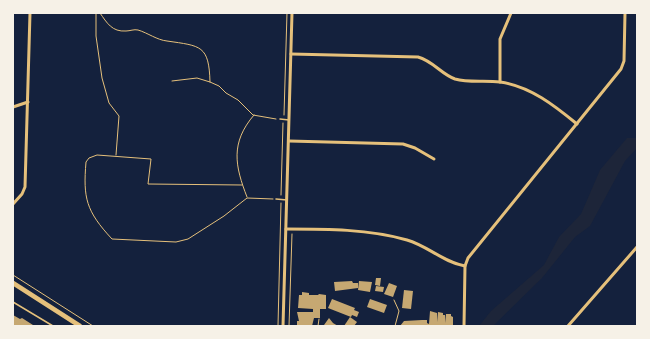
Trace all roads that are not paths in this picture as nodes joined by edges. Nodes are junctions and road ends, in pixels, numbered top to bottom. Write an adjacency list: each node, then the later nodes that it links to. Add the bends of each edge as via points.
1 (30, 13): 7 (street)
2 (292, 13): 5 (street)
3 (512, 13): 6 (street, via 500,39)
4 (625, 13): 11 (street, via 624,61 621,69)
5 (291, 54): 6 (street, via 418,57 426,59 456,79); 10 (street)
6 (500, 82): 11 (street, via 542,97)
7 (28, 102): 8 (street); 16 (street, via 25,187)
8 (13, 107)
9 (280, 119): 10 (lane)
10 (289, 120): 12 (street)
11 (577, 124): 19 (street, via 468,258)
12 (289, 141): 13 (street, via 402,144); 15 (street)
13 (434, 159)
14 (276, 199): 15 (lane)
15 (287, 200): 17 (street)
16 (13, 204)
17 (286, 229): 19 (street, via 367,232 408,240 430,249 453,264); 24 (street)
18 (637, 247): 26 (street)
19 (465, 266): 25 (street)
20 (13, 283): 23 (main road)
21 (13, 302): 22 (lane)
22 (53, 326)
23 (80, 326)
24 (283, 326)
25 (464, 326)
26 (568, 326)

